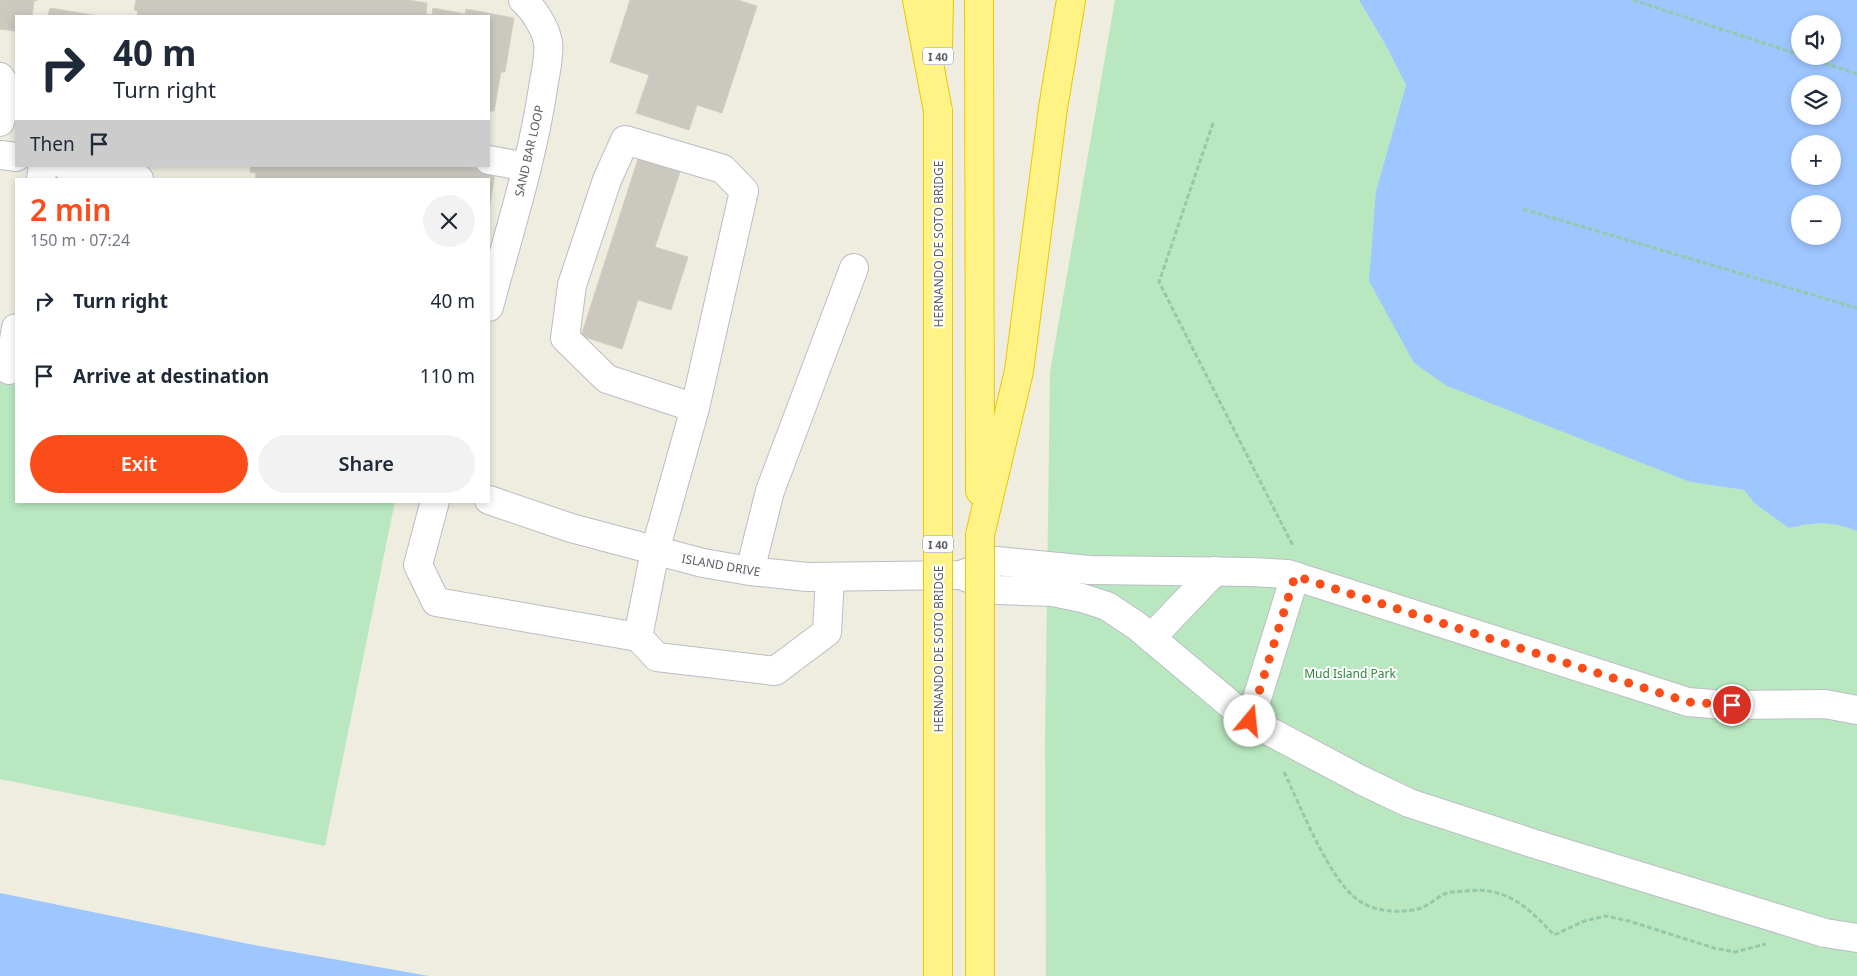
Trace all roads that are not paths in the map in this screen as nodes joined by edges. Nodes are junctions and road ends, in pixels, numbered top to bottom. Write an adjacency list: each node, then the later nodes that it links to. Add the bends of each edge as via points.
1 (522, 0): 12 (street, SAND BAR LOOP, via 530,6 548,42 540,106)
2 (918, 0): 7 (highway)
3 (939, 0): 7 (highway, I 40)
4 (978, 0): 23 (highway)
5 (1071, 0): 23 (highway, via 1052,117 1019,371)
6 (0, 77): 8 (street, via 5,82 6,91)
7 (938, 111): 35 (highway, HERNANDO DE SOTO BRIDGE / I 40, bridge)
8 (0, 122)
9 (0, 155): 10 (street)
10 (15, 157)
11 (490, 160): 12 (street)
12 (527, 167): 15 (street, SAND BAR LOOP)
13 (76, 171): 14 (street)
14 (130, 174)
15 (497, 242): 17 (street, SAND BAR LOOP)
16 (854, 268): 26 (street, via 770,491)
17 (490, 299)
18 (15, 333): 19 (street)
19 (8, 370)
20 (695, 408): 20 (street, via 607,379 565,338 572,285 607,180 625,140 723,169 744,191); 24 (street)
21 (490, 500): 24 (street, ISLAND DRIVE, via 571,528)
22 (434, 503): 30 (street, via 418,565 436,602)
23 (980, 536): 36 (highway, bridge)
24 (655, 551): 26 (street, ISLAND DRIVE); 30 (street)
25 (1295, 564): 27 (street, via 1252,572); 32 (street, via 1688,702 1825,704); 33 (street)
26 (750, 571): 29 (street, ISLAND DRIVE)
27 (1215, 571): 28 (street, via 1089,570 996,561); 31 (street)
28 (961, 575): 29 (street, ISLAND DRIVE); 31 (street, via 998,590 1054,592 1107,606)
29 (830, 577): 30 (street, via 827,632 775,671 657,657)
30 (638, 637)
31 (1151, 638): 33 (street)
32 (1857, 710)
33 (1250, 721): 34 (street, via 1409,803 1825,933)
34 (1857, 938)
35 (938, 976)
36 (980, 976)

